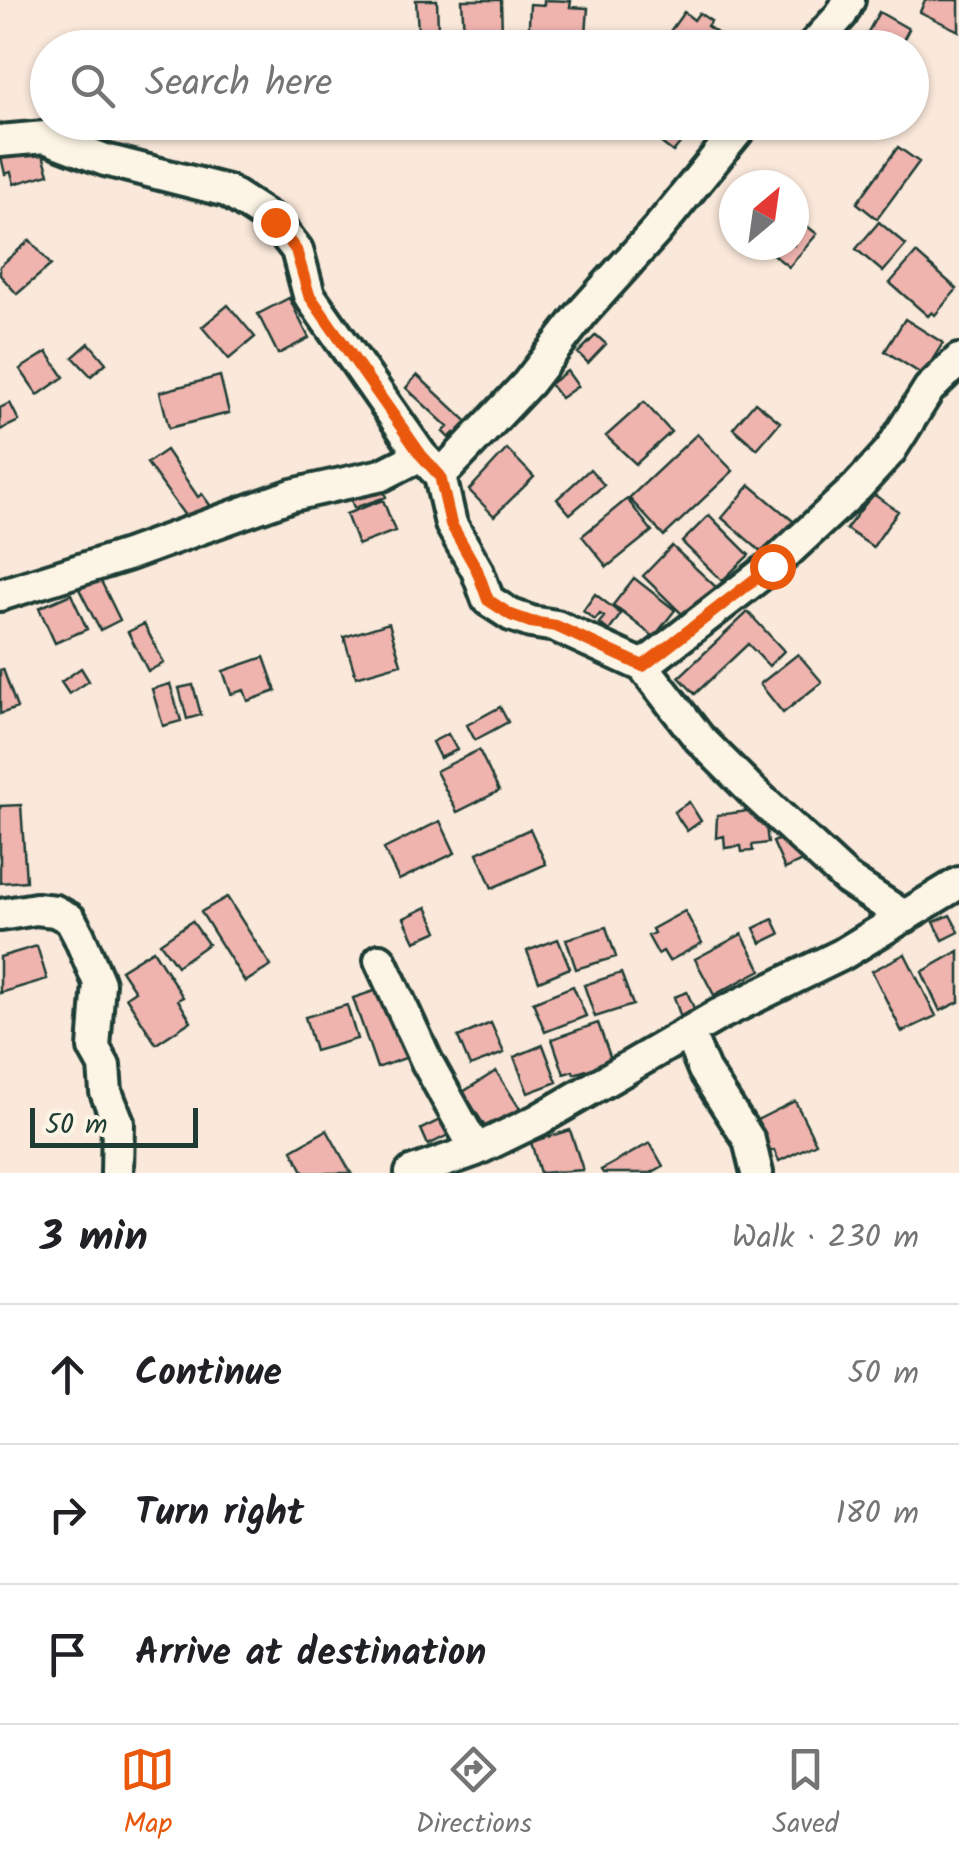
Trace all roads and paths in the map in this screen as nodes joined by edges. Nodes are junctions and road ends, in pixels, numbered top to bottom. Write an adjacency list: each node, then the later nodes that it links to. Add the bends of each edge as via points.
1 (849, 0): 2 (street)
2 (827, 30)
3 (30, 138): 4 (street)
4 (0, 140)
5 (53, 140): 8 (street, via 227,191 275,222 296,250 309,295)
6 (730, 140): 8 (street, via 528,383)
7 (959, 360): 10 (street, via 857,487 772,566)
8 (431, 466): 9 (street, via 292,495); 10 (street, via 488,600)
9 (0, 595)
10 (643, 666): 13 (street, via 698,737 753,792 847,879)
11 (959, 883): 13 (street)
12 (0, 915): 17 (street, via 55,911 70,919 79,936 98,983 94,1048 118,1122)
13 (906, 916): 15 (street)
14 (380, 960): 16 (street)
15 (689, 1034): 16 (street); 19 (street, via 749,1140)
16 (476, 1150): 18 (street)
17 (117, 1173)
18 (411, 1173)
19 (757, 1173)

